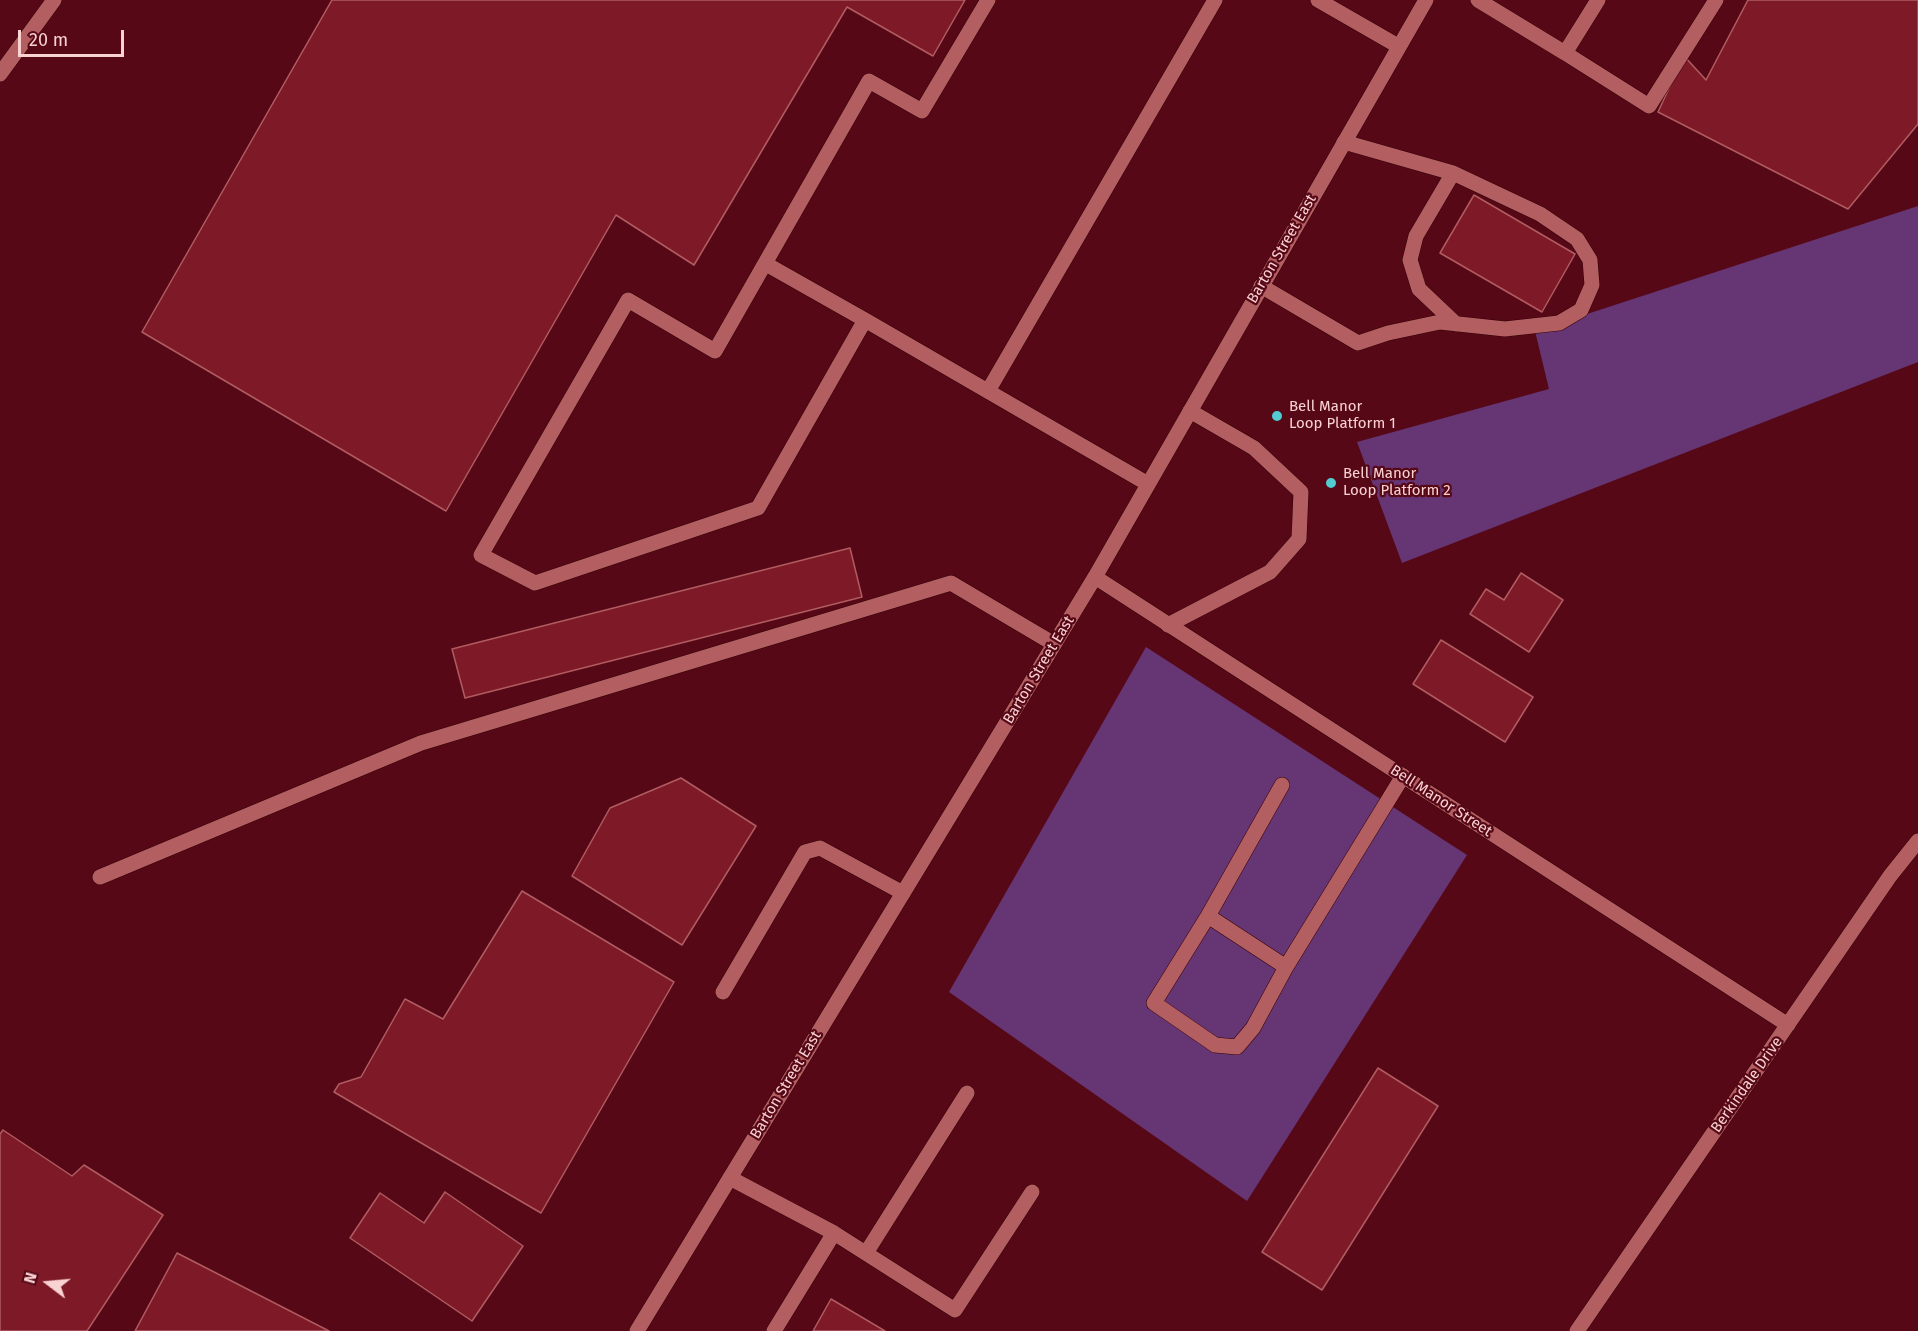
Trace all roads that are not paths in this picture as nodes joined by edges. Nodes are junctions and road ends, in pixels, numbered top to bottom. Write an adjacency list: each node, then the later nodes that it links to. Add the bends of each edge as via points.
1 (54, 0): 11 (main road)
2 (988, 0): 14 (main road, via 922,111 869,81)
3 (1215, 0): 18 (main road)
4 (1318, 0): 9 (main road)
5 (1426, 0): 9 (main road, Barton Street East)
6 (1478, 0): 10 (main road)
7 (1598, 0): 10 (main road)
8 (1716, 0): 10 (main road, via 1648,106)
9 (1398, 46): 12 (main road, Barton Street East)
10 (1566, 53)
11 (0, 74)
12 (1344, 142): 13 (main road); 15 (main road, Barton Street East)
13 (1454, 173): 17 (main road, via 1416,236 1410,260 1419,289); 17 (main road, via 1540,214 1577,240 1590,260 1592,285 1581,310 1559,323 1505,329)
14 (765, 264): 16 (main road); 16 (main road, via 715,351 628,300 481,555 534,583 758,508)
15 (1262, 286): 17 (main road, via 1358,343 1440,322); 19 (main road, Barton Street East)
16 (866, 320): 18 (main road)
17 (1456, 324)
18 (988, 391): 20 (main road)
19 (1190, 411): 20 (main road, Barton Street East); 22 (main road, via 1254,448 1301,492 1299,539 1270,572)
20 (1148, 484): 21 (main road, Barton Street East)
21 (1095, 577): 22 (main road, Bell Manor Street); 23 (main road, Barton Street East)
22 (1168, 625): 24 (main road, Bell Manor Street)
23 (1054, 644): 27 (main road, via 951,583 421,743); 28 (main road, Barton Street East)
24 (1403, 777): 30 (main road); 32 (main road, Bell Manor Street)
25 (1282, 785): 29 (main road)
26 (1918, 841): 32 (main road, Berkindale Drive)
27 (100, 877)
28 (903, 893): 31 (main road, via 820,848 805,852); 34 (main road, Barton Street East)
29 (1208, 916): 30 (main road); 30 (main road, via 1154,1003 1215,1045 1237,1047 1253,1028)
30 (1286, 967)
31 (723, 992)
32 (1788, 1025): 40 (main road, Berkindale Drive)
33 (967, 1093): 37 (main road)
34 (730, 1178): 36 (main road); 38 (main road, Barton Street East)
35 (1032, 1192): 37 (main road, via 955,1310)
36 (834, 1233): 37 (main road); 39 (main road)
37 (866, 1252)
38 (637, 1331)
39 (774, 1331)
40 (1577, 1331)

